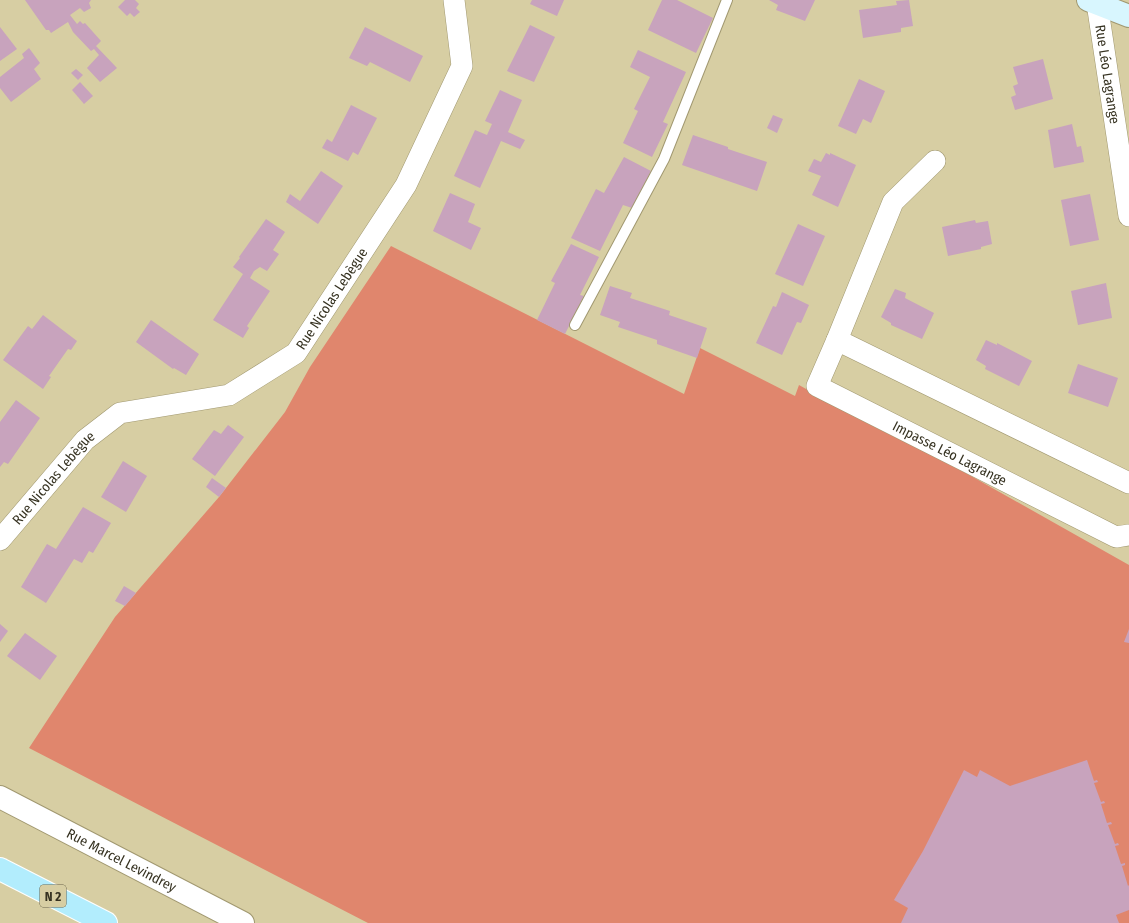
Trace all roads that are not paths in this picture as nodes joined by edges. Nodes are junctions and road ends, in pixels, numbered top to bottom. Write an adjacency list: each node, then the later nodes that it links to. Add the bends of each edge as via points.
1 (454, 0): 11 (street, Rue Nicolas Lebègue, via 462,66 406,185 296,353 229,395 120,413 85,440)
2 (727, 0): 7 (lane, via 664,159)
3 (1092, 2): 4 (main road); 6 (street, Rue Léo Lagrange)
4 (1129, 16)
5 (935, 161): 8 (street, Impasse Léo Lagrange, via 893,202)
6 (1129, 216)
7 (575, 325)
8 (837, 340): 9 (street); 10 (street, Impasse Léo Lagrange, via 817,386 1116,537)
9 (1129, 483)
10 (1129, 534)
11 (0, 540)
12 (0, 797): 15 (street, Rue Marcel Levindrey)
13 (0, 869): 14 (main road, N 2)
14 (106, 923)
15 (243, 923)

